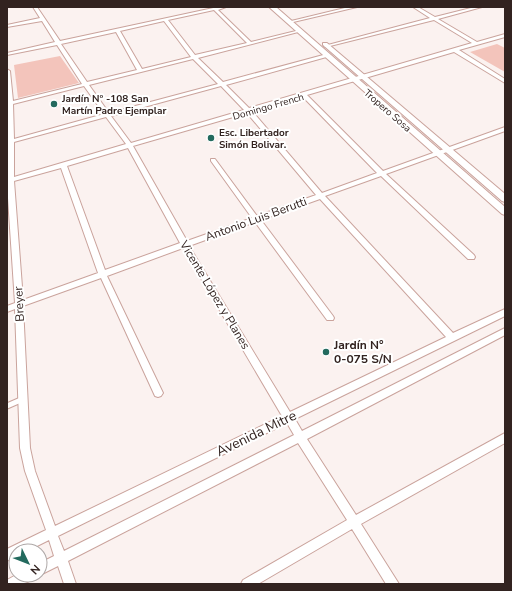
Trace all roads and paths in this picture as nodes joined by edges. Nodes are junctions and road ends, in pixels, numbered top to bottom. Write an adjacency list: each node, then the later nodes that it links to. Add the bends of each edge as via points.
1 (35, 7): 10 (street, Vicente López y Planes)
2 (224, 7): 8 (street)
3 (272, 7): 12 (street, Tropero Sosa)
4 (282, 7): 12 (street, Tropero Sosa)
5 (355, 7): 12 (street)
6 (415, 7): 9 (street)
7 (480, 7): 9 (street)
8 (215, 9): 11 (street); 20 (street)
9 (435, 18): 21 (street); 22 (street)
10 (43, 19): 13 (street); 19 (street, Vicente López y Planes)
11 (165, 20): 14 (street); 26 (street)
12 (293, 21): 15 (street, Tropero Sosa); 22 (street, Tropero Sosa)
13 (7, 26)
14 (117, 30): 19 (street); 27 (street)
15 (300, 31): 20 (street); 25 (street, Tropero Sosa)
16 (505, 35): 17 (street, Domingo French)
17 (497, 38): 18 (street); 21 (street, Domingo French)
18 (505, 42)
19 (58, 43): 24 (street); 32 (street, Vicente López y Planes)
20 (250, 43): 26 (street)
21 (477, 44): 23 (street, Domingo French)
22 (326, 46): 29 (street, Tropero Sosa)
23 (456, 50): 29 (street, Domingo French); 31 (street)
24 (7, 54)
25 (327, 56): 30 (street, Tropero Sosa); 33 (street)
26 (194, 57): 27 (street); 33 (street)
27 (140, 70): 32 (street)
28 (7, 71): 35 (street, Breyer)
29 (364, 77): 30 (street, Domingo French); 41 (street, Tropero Sosa)
30 (354, 80): 34 (street, Domingo French); 42 (street, Tropero Sosa)
31 (505, 81)
32 (85, 84): 35 (street); 37 (street, Vicente López y Planes)
33 (221, 84): 36 (street); 37 (street)
34 (304, 95): 36 (street, Domingo French); 45 (street)
35 (9, 98): 39 (street, Breyer)
36 (249, 111): 40 (street, Domingo French); 47 (street)
37 (108, 115): 39 (street); 40 (street, Vicente López y Planes)
38 (505, 129): 41 (street, Antonio Luis Berutti)
39 (10, 137): 46 (street, Breyer)
40 (130, 146): 44 (street, Domingo French); 52 (street, Vicente López y Planes)
41 (448, 150): 42 (street, Antonio Luis Berutti); 48 (street, Tropero Sosa)
42 (439, 153): 45 (street, Antonio Luis Berutti); 49 (street, Tropero Sosa)
43 (213, 160): 50 (street)
44 (63, 165): 46 (street, Domingo French); 54 (street)
45 (382, 174): 47 (street, Antonio Luis Berutti); 53 (street)
46 (9, 181): 51 (street, Breyer)
47 (321, 196): 50 (street, Antonio Luis Berutti); 60 (street)
48 (505, 199)
49 (505, 212)
50 (256, 219): 52 (street, Antonio Luis Berutti); 58 (street)
51 (11, 237): 55 (street, Breyer)
52 (185, 245): 54 (street, Antonio Luis Berutti); 64 (street, Vicente López y Planes)
53 (471, 257)
54 (103, 275): 55 (street, Antonio Luis Berutti); 61 (street)
55 (19, 305): 56 (street, Antonio Luis Berutti); 62 (street, Breyer)
56 (7, 309)
57 (505, 312): 60 (street, Avenida Mitre)
58 (330, 318)
59 (505, 331): 65 (street, Avenida Mitre)
60 (452, 338): 64 (street, Avenida Mitre)
61 (158, 393)
62 (24, 399): 63 (lane); 68 (street, Breyer, via 25,448 30,471)
63 (7, 406)
64 (289, 418): 65 (street, Vicente López y Planes); 68 (street, Avenida Mitre)
65 (300, 437): 67 (street, Vicente López y Planes); 70 (street, Avenida Mitre)
66 (505, 438): 67 (street)
67 (354, 522): 73 (street); 74 (street, Vicente López y Planes)
68 (52, 533): 69 (street, Avenida Mitre); 70 (street, Breyer)
69 (7, 555)
70 (62, 558): 71 (street, Avenida Mitre); 72 (street, Breyer)
71 (48, 565)
72 (70, 584)
73 (247, 584)
74 (393, 584)

